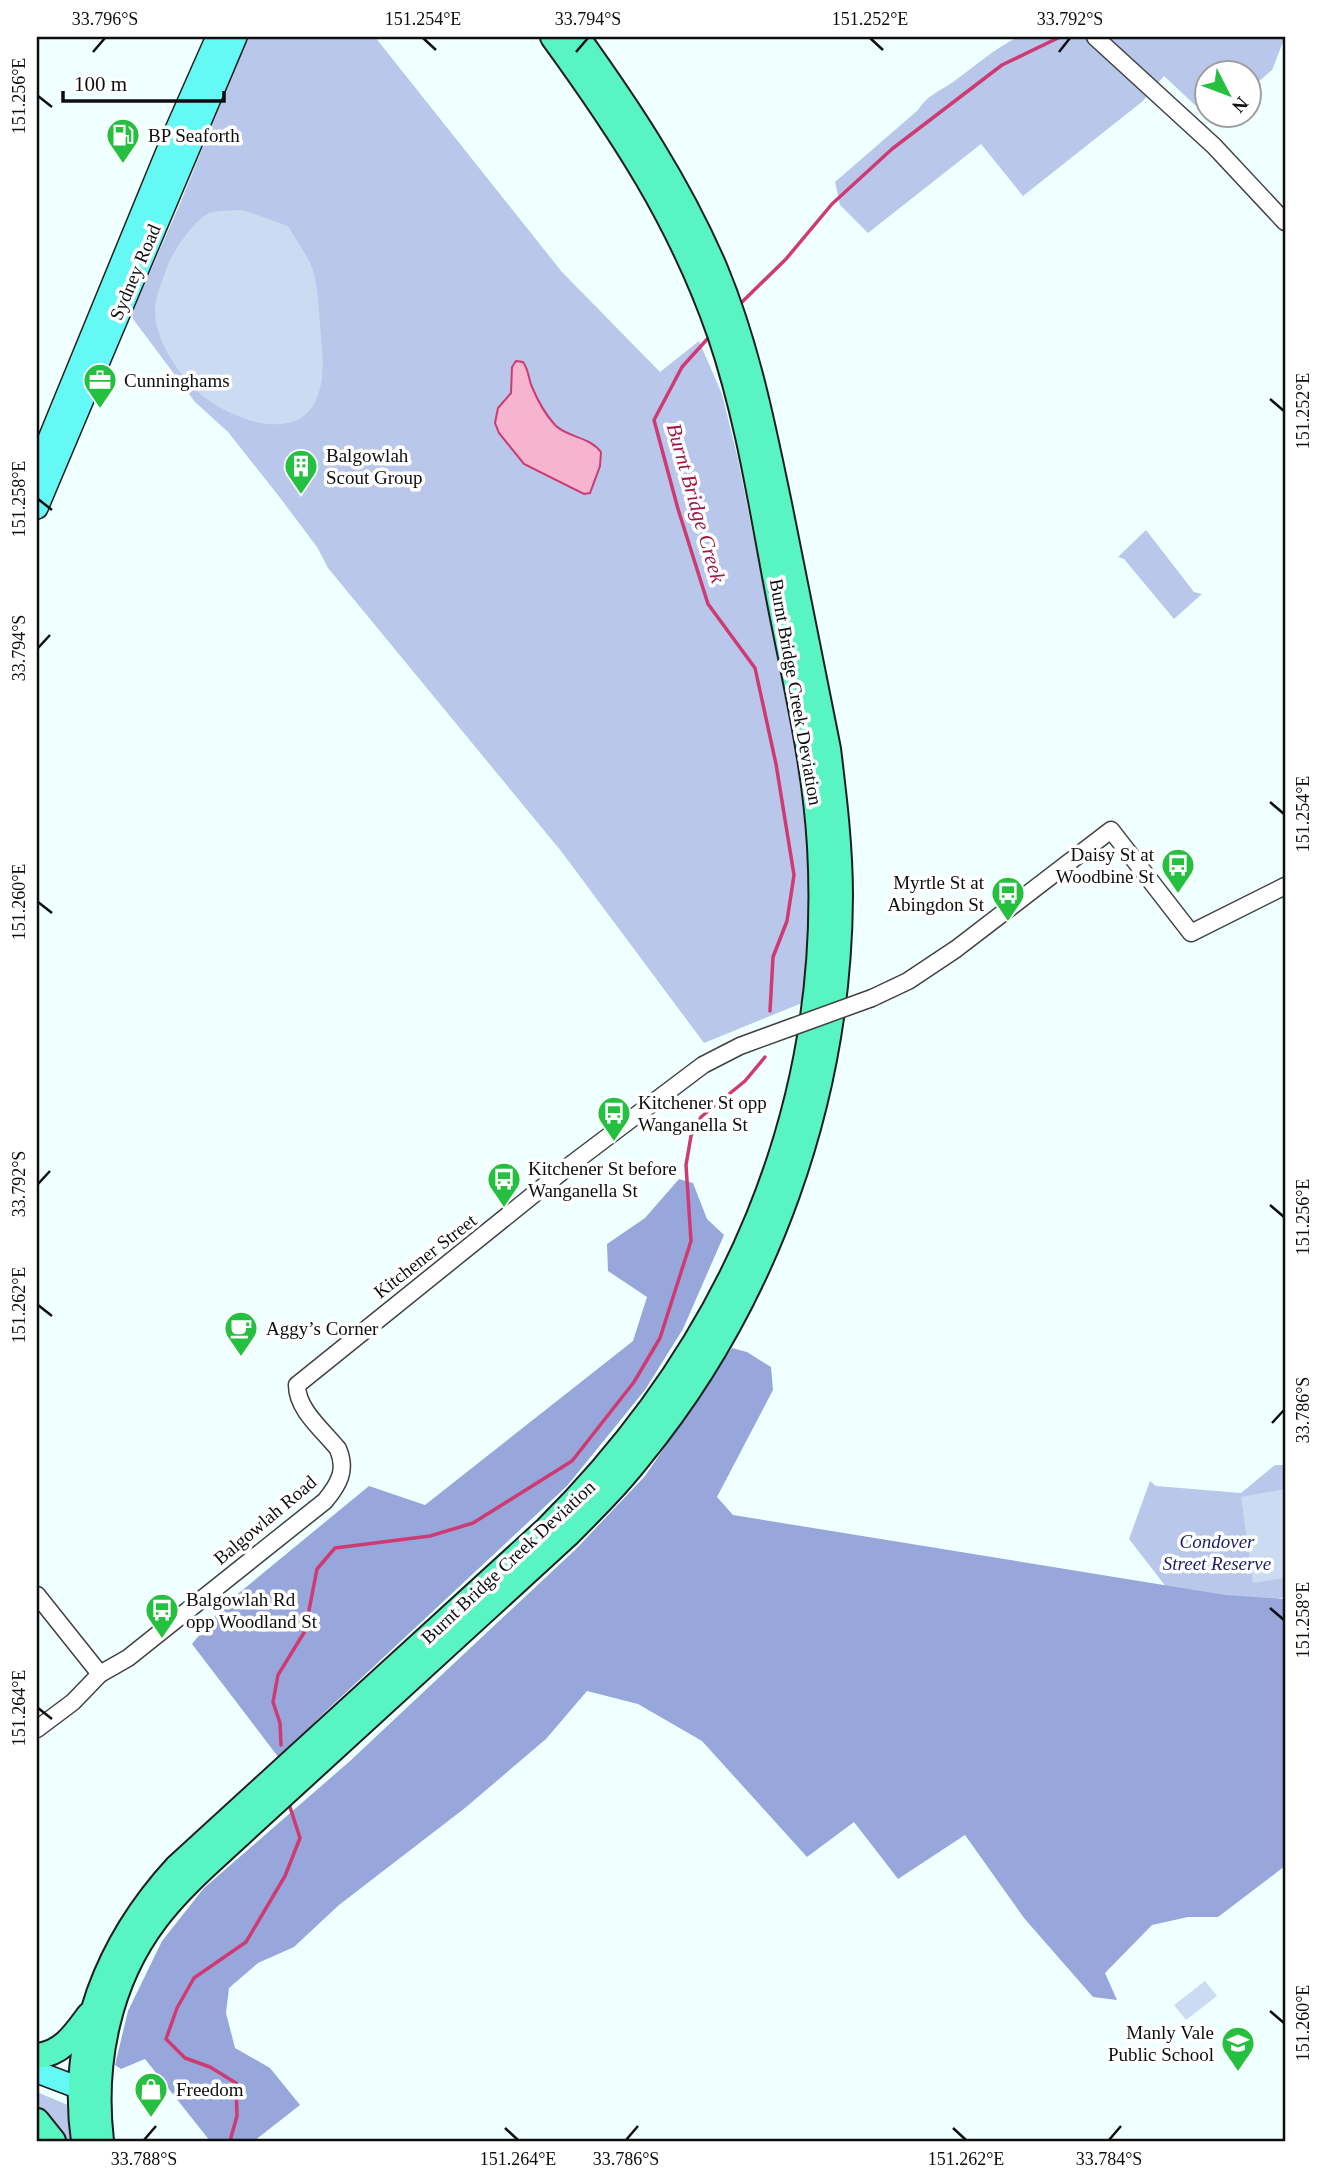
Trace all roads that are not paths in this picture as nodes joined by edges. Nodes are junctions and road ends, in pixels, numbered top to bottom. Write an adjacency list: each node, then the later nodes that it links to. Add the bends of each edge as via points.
1 (217, 37): 6 (main road, Sydney Road)
2 (236, 37): 6 (main road, Sydney Road)
3 (553, 37): 9 (highway, Burnt Bridge Creek Deviation, via 611,116)
4 (577, 37): 9 (highway, Burnt Bridge Creek Deviation, via 674,184 699,234)
5 (1095, 37): 7 (street, via 1214,146)
6 (184, 135): 10 (main road, Sydney Road); 11 (main road, Sydney Road)
7 (1285, 222): 8 (street)
8 (1285, 235)
9 (724, 320): 17 (highway, Burnt Bridge Creek Deviation, via 806,730 820,850 814,1004 796,1101 772,1182 738,1265 703,1333 661,1398 596,1479 177,1867 130,1926); 21 (highway, Burnt Bridge Creek Deviation, via 761,415 828,749 839,851 838,945 822,1069 805,1141 773,1232 702,1369 611,1490 215,1857 154,1921 129,1964)
10 (37, 468)
11 (37, 508)
12 (1285, 886): 13 (street, Kitchener Street, bridge, via 1191,933 1111,830 974,937 908,981 740,1046 703,1065 296,1385 303,1407 338,1449)
13 (343, 1465): 15 (street, Balgowlah Road, via 336,1488 325,1501 128,1658)
14 (37, 1594): 15 (street)
15 (100, 1674): 16 (street, Balgowlah Road)
16 (37, 1729)
17 (92, 2010): 18 (highway, via 63,2047); 21 (highway, Burnt Bridge Creek Deviation, via 86,2036)
18 (37, 2056)
19 (37, 2072): 21 (main road)
20 (37, 2086): 21 (main road)
21 (87, 2097): 24 (highway, Burnt Bridge Creek Deviation); 25 (highway)
22 (37, 2121): 23 (highway)
23 (53, 2141)
24 (84, 2141)
25 (102, 2141)

